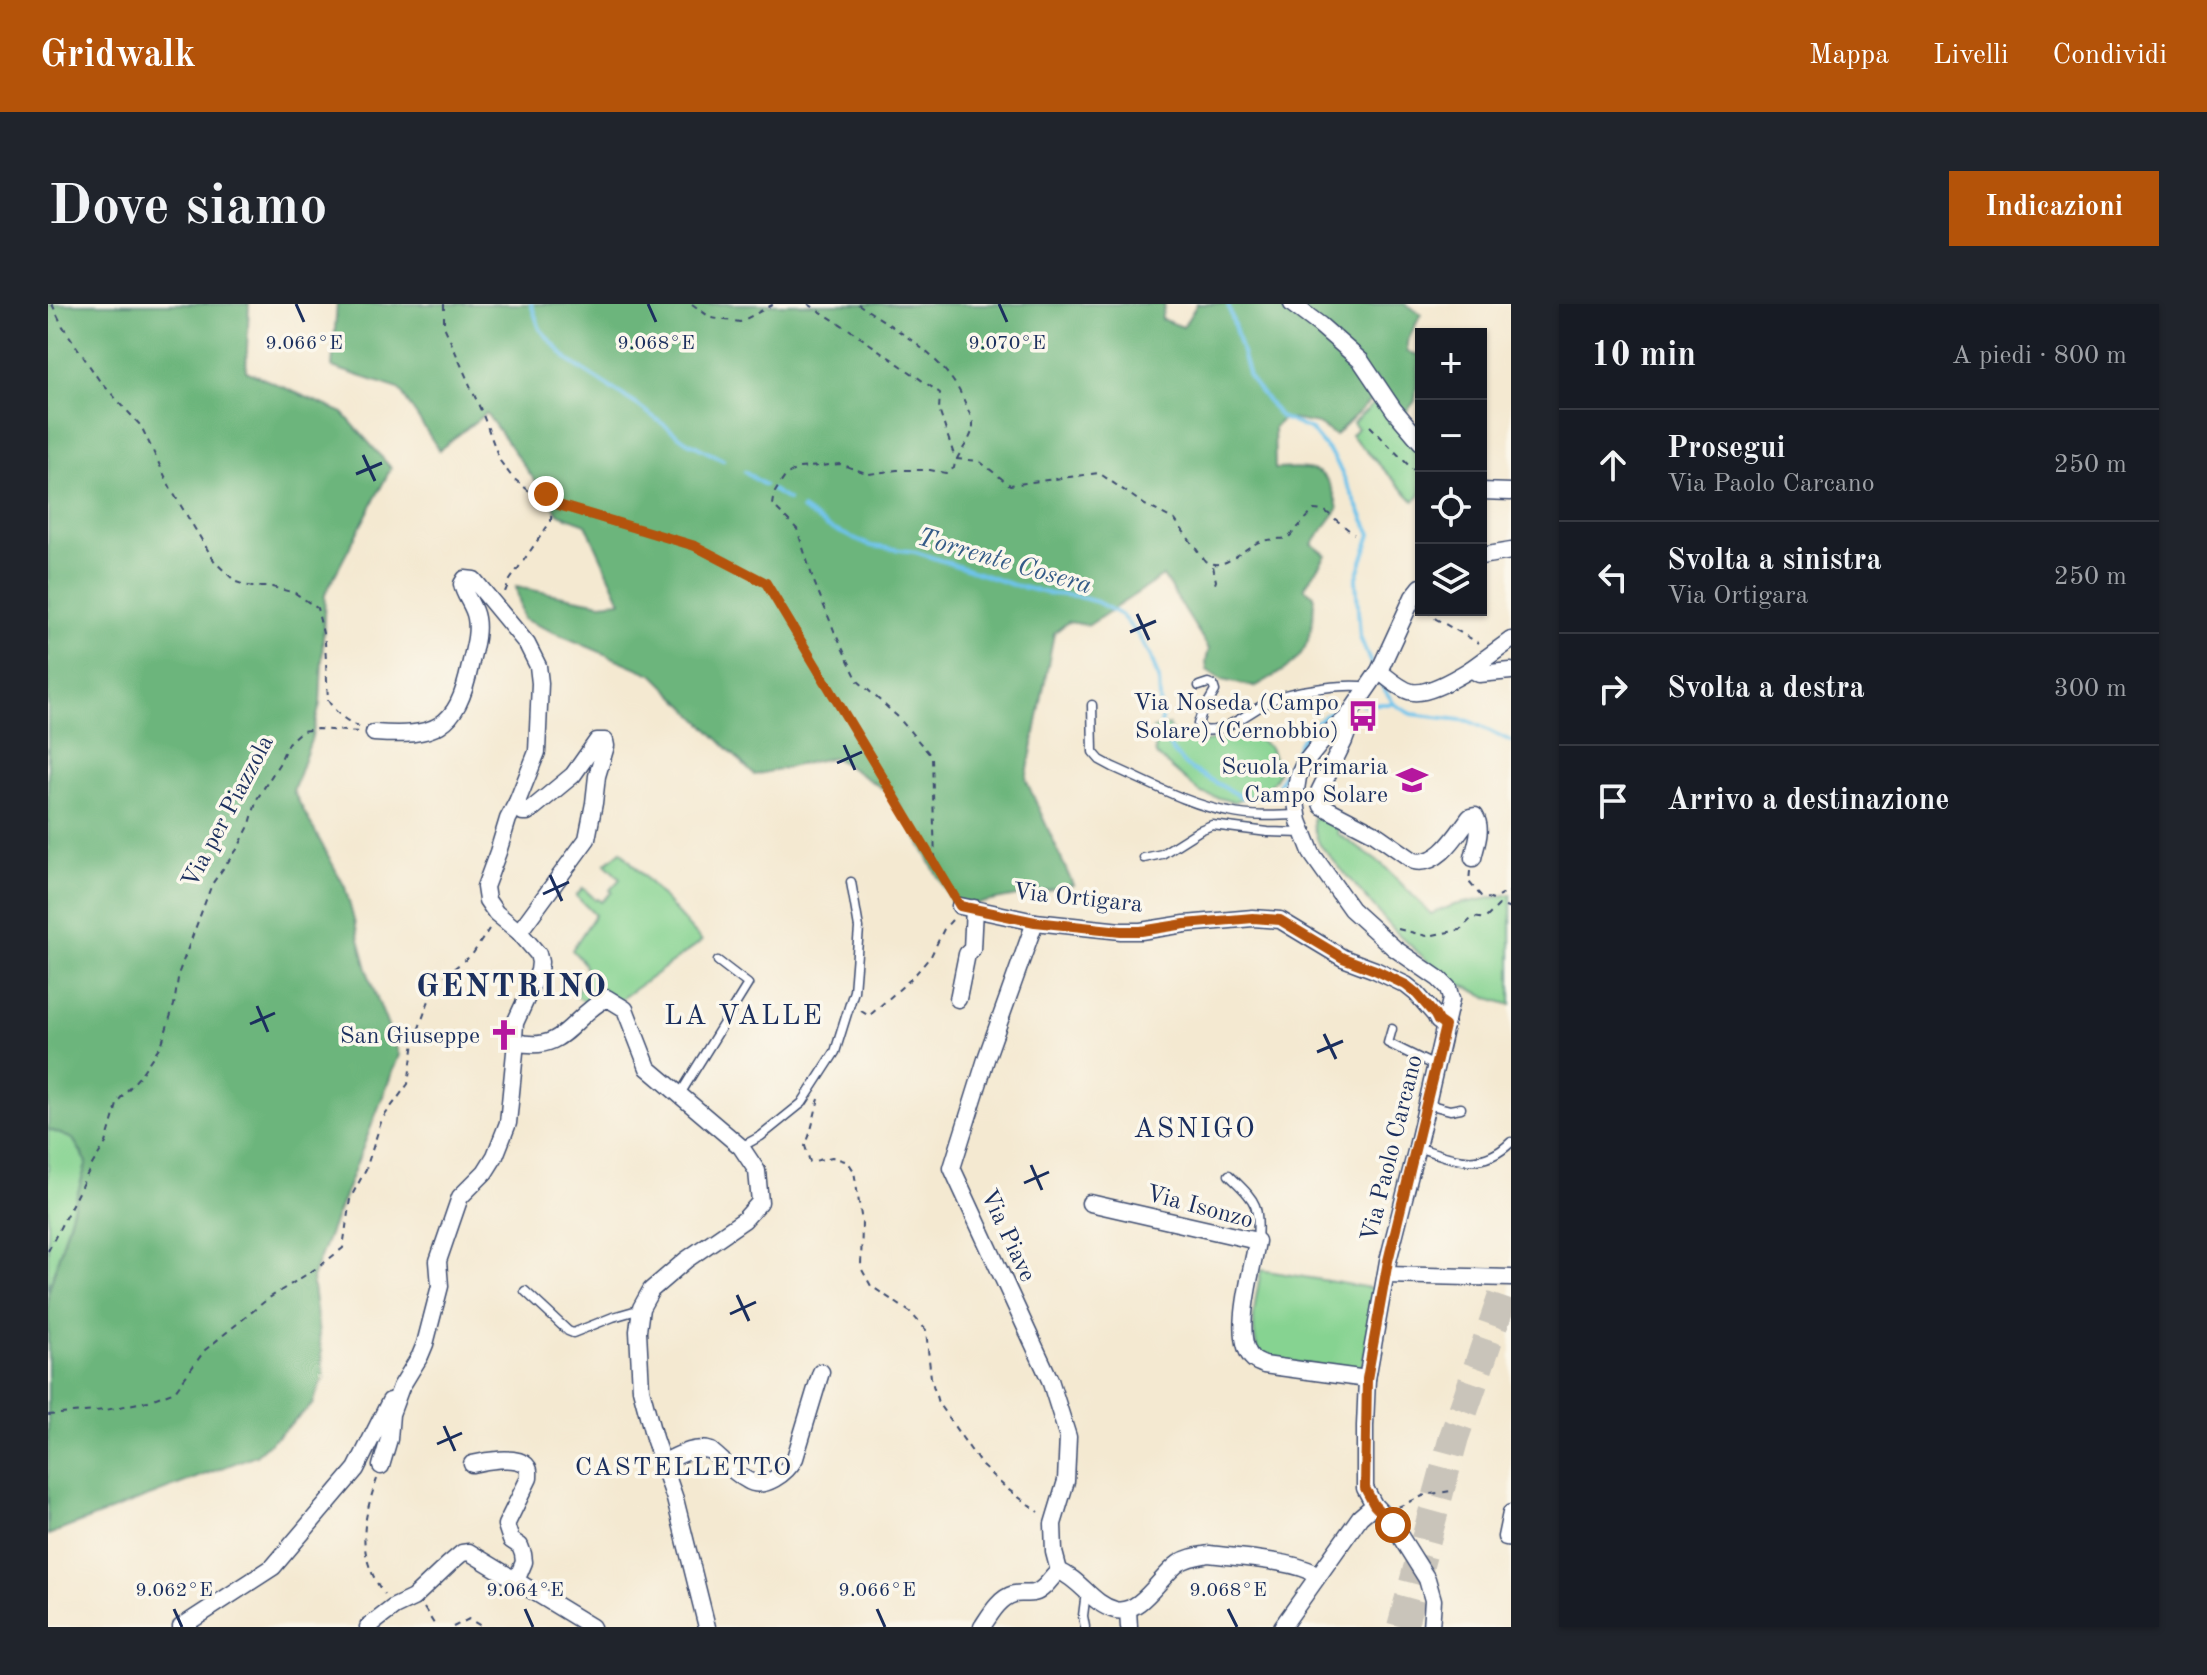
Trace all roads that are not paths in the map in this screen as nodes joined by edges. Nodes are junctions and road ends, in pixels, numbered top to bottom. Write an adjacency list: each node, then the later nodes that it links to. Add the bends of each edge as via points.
1 (1292, 304): 2 (street, via 1361,361)
2 (1415, 435)
3 (1487, 491): 4 (street)
4 (1511, 492)
5 (1511, 551): 6 (street)
6 (1487, 555)
7 (1415, 594): 12 (street)
8 (1511, 640): 9 (street)
9 (1471, 669): 10 (street, via 1479,674); 12 (street, via 1420,692)
10 (1511, 671)
11 (1199, 686): 12 (lane, via 1208,683 1215,691 1198,724 1211,732 1282,696 1353,685)
12 (1364, 694): 16 (street, via 1304,764 1296,787); 19 (street, via 1319,792 1322,806 1419,863 1450,845 1475,816 1479,831)
13 (1092, 705): 16 (lane, via 1093,752 1113,767 1230,813)
14 (374, 733): 15 (street, via 429,731 452,715 465,690 477,630 462,584 474,580 527,644 538,666 537,752)
15 (517, 802): 22 (street, via 485,887 496,913); 22 (street, via 523,812 533,808 573,775 597,741 605,741 587,839)
16 (1298, 815): 17 (street)
17 (1303, 833): 18 (lane, via 1212,825 1162,854); 25 (street, Via Paolo Carcano, via 1351,909 1449,992)
18 (1144, 858)
19 (1473, 858)
20 (851, 882): 33 (lane, via 859,928 854,991 835,1052 802,1103)
21 (1035, 922): 24 (street, Via Ortigara, via 967,907 972,949); 25 (street, Via Ortigara, via 1132,931 1280,920 1343,958 1406,985); 51 (street, Via Piave, via 952,1168 1050,1380 1068,1437 1066,1481 1054,1521)
22 (519, 932): 27 (street, via 540,962 518,1012)
23 (718, 961): 29 (lane, via 748,984)
24 (958, 999)
25 (1445, 1026): 28 (street, Via Paolo Carcano)
26 (1392, 1029): 28 (lane, via 1388,1043)
27 (516, 1042): 29 (street, via 553,1041 607,998 625,1009 648,1068); 44 (street, via 508,1123 485,1172 460,1197 438,1261 440,1286 425,1344)
28 (1436, 1066): 30 (street, Via Paolo Carcano)
29 (680, 1094): 33 (street)
30 (1427, 1104): 31 (lane); 34 (street, Via Paolo Carcano)
31 (1461, 1108)
32 (1511, 1142): 34 (lane, via 1488,1159 1469,1161)
33 (741, 1147): 41 (street, via 757,1171 760,1202 651,1290)
34 (1417, 1147): 38 (street, Via Paolo Carcano)
35 (1229, 1175): 37 (lane, via 1257,1207)
36 (1090, 1203): 37 (street, Via Isonzo)
37 (1257, 1241): 43 (street, Via Isonzo, via 1243,1324 1252,1359)
38 (1386, 1275): 39 (street); 43 (street, Via Paolo Carcano)
39 (1511, 1278)
40 (525, 1291): 41 (lane, via 573,1333)
41 (641, 1308): 45 (street, via 641,1389)
42 (821, 1372): 45 (street, via 795,1458 783,1474 749,1482 704,1448)
43 (1367, 1379): 48 (street, Via Paolo Carcano, via 1365,1488)
44 (401, 1387): 47 (street); 56 (street, via 356,1469 273,1567)
45 (662, 1463): 59 (street)
46 (472, 1464): 53 (street, via 519,1461 529,1469 506,1525 523,1554)
47 (381, 1466)
48 (1378, 1510): 52 (street, via 1360,1517); 63 (street, via 1427,1579 1433,1600)
49 (1511, 1513): 50 (street, via 1506,1537)
50 (1511, 1538)
51 (1059, 1571): 54 (street); 60 (street, via 1040,1591 1007,1597)
52 (1318, 1575): 55 (street, via 1209,1554 1187,1558); 62 (street)
53 (516, 1581): 57 (street, via 469,1552 462,1553 413,1598); 58 (street)
54 (1084, 1587): 55 (street, via 1096,1601); 61 (lane)
55 (1128, 1618)
56 (181, 1627)
57 (368, 1627)
58 (592, 1627)
59 (707, 1627)
60 (982, 1627)
61 (1085, 1627)
62 (1282, 1627)
63 (1431, 1627)

